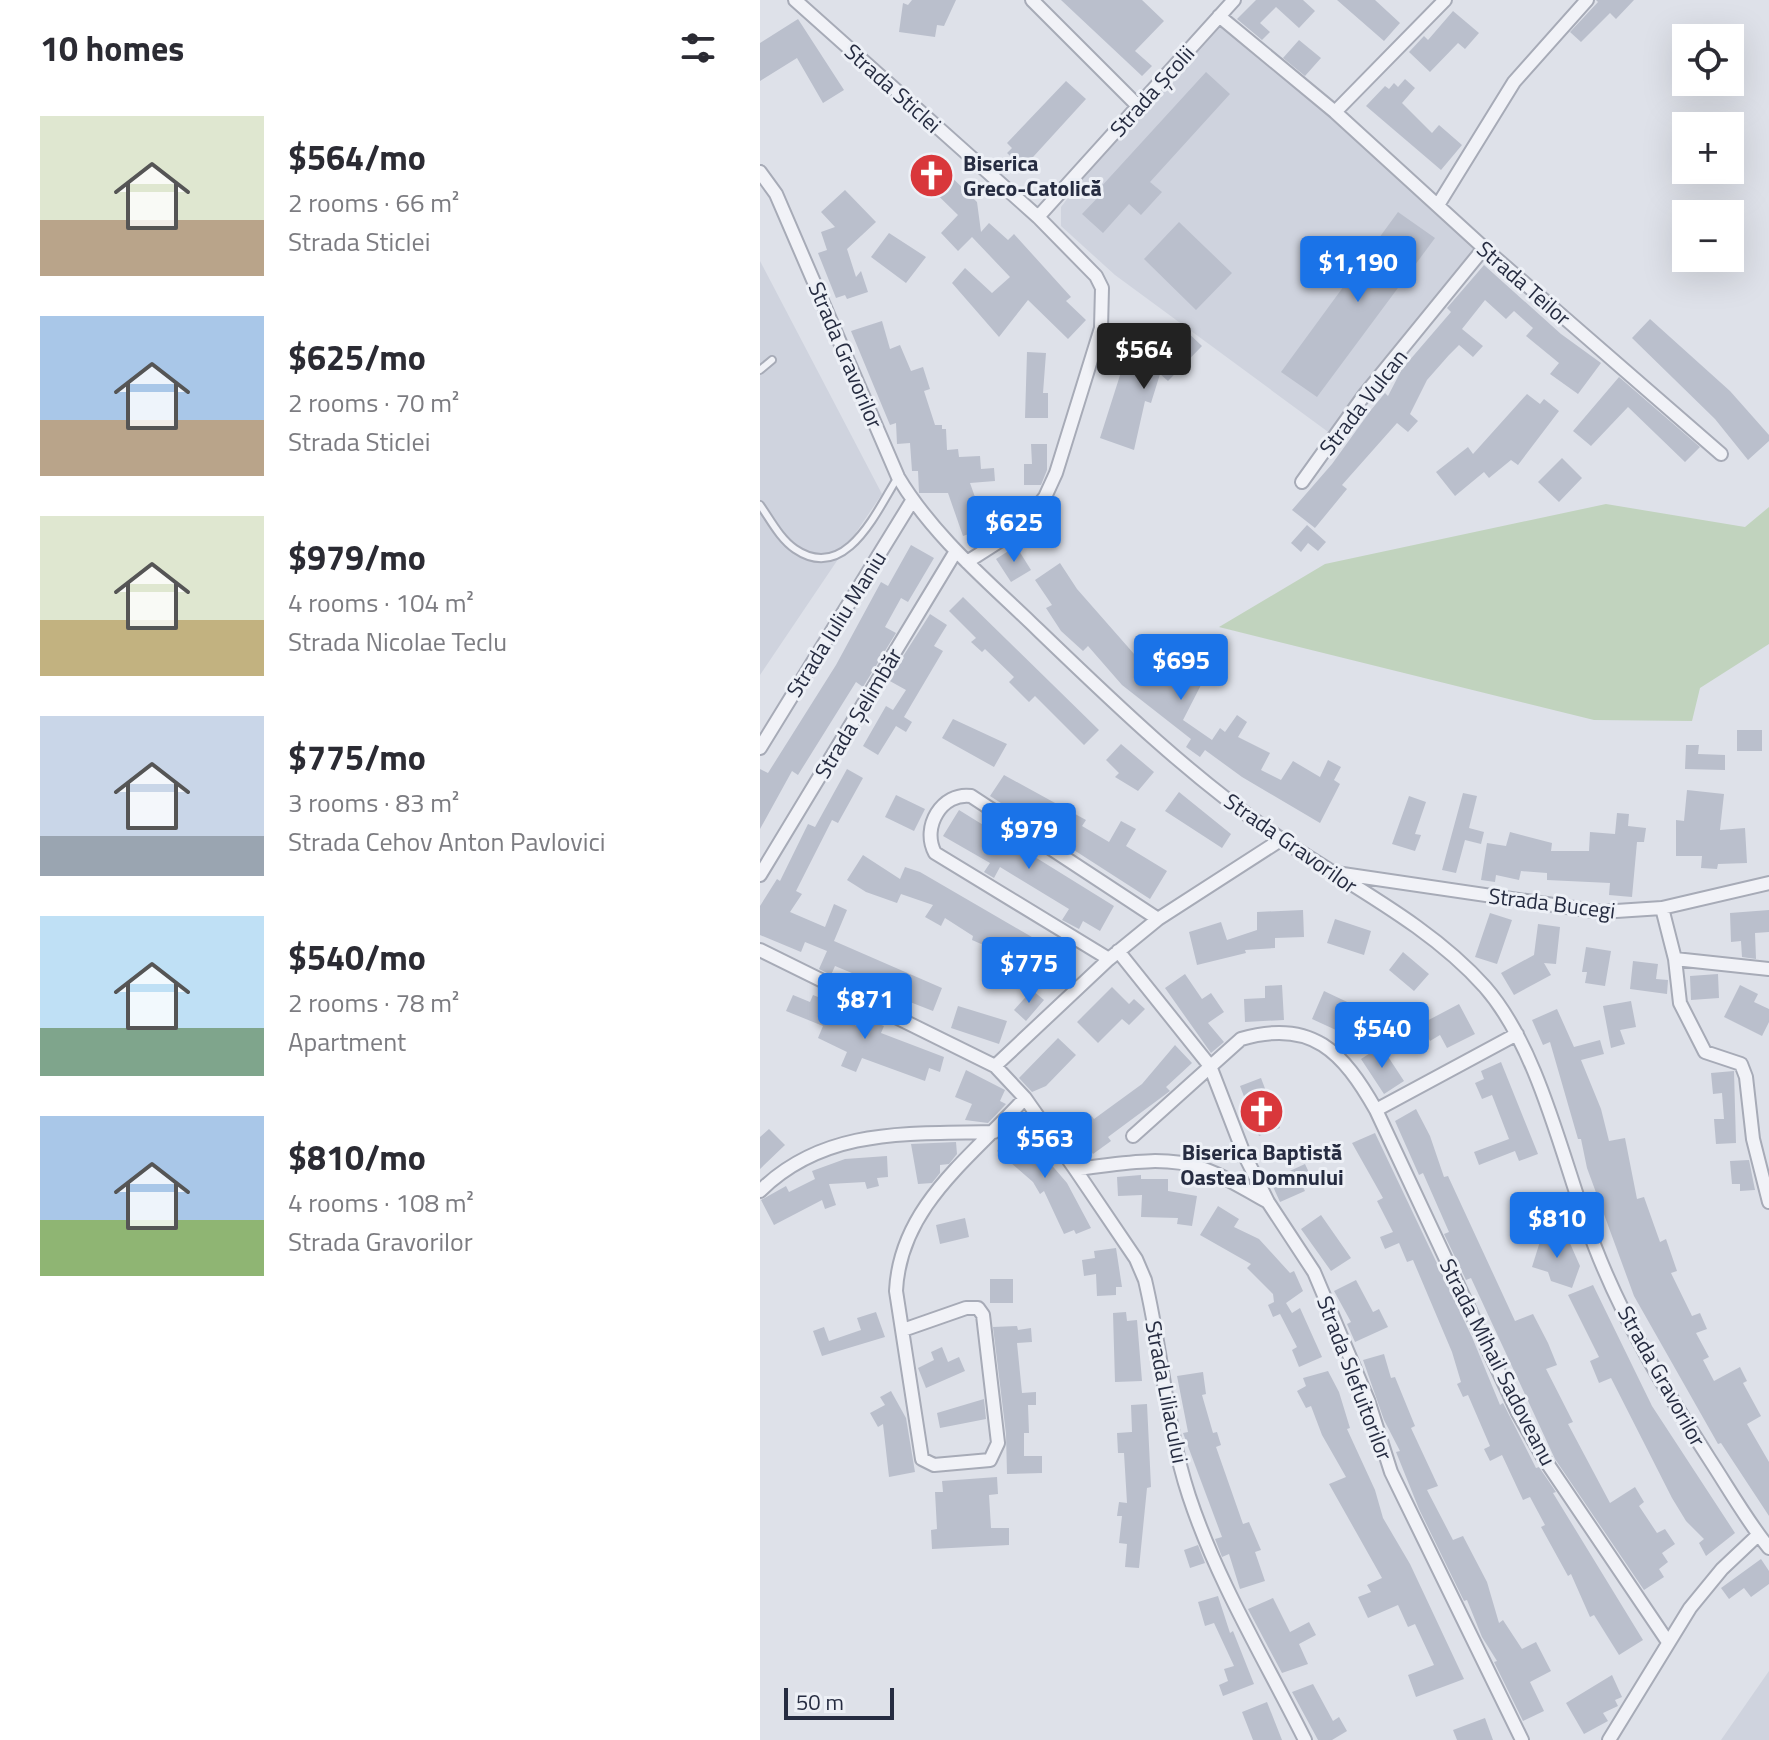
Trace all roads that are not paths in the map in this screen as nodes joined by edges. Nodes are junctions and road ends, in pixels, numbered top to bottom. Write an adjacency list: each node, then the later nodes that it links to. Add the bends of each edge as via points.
1 (795, 0): 11 (street, Strada Sticlei)
2 (1032, 0): 7 (street)
3 (1234, 0): 6 (street, Strada Școlii)
4 (1445, 0): 8 (street)
5 (1587, 0): 10 (street, via 1514,82)
6 (1219, 16): 7 (street, Strada Școlii); 8 (street, Strada Teilor)
7 (1138, 106): 11 (street, Strada Școlii)
8 (1335, 112): 10 (street, Strada Teilor)
9 (760, 172): 16 (street, Strada Gravorilor, via 776,194)
10 (1438, 205): 12 (street, Strada Teilor)
11 (1038, 217): 21 (street, Strada Sticlei, via 1096,276 1104,299 1101,328 1045,497 1020,528)
12 (1484, 248): 15 (street, Strada Teilor); 17 (street, Strada Vulcan, via 1365,394)
13 (772, 360): 14 (lane)
14 (760, 370)
15 (1721, 454)
16 (898, 477): 18 (street, Strada Gravorilor); 19 (lane, via 856,542 834,555 814,556 795,549)
17 (1302, 482)
18 (912, 501): 20 (street, Strada Gravorilor); 22 (street, Strada Iuliu Maniu)
19 (760, 505)
20 (956, 551): 21 (street, Strada Gravorilor); 25 (street, Strada Șelimbăr)
21 (967, 562): 23 (street, Strada Gravorilor, via 1173,758)
22 (760, 748)
23 (1282, 839): 24 (street, Strada Gravorilor); 28 (street)
24 (1332, 872): 27 (street, Strada Bucegi, via 1601,912); 33 (street, Strada Gravorilor, via 1453,958 1483,985)
25 (760, 875)
26 (1769, 883): 27 (street, Strada Bucegi)
27 (1662, 908): 31 (street)
28 (1158, 919): 29 (street); 29 (street, via 971,796 946,799 929,830 935,853)
29 (1114, 955): 34 (street); 35 (street)
30 (763, 956): 34 (street)
31 (1675, 959): 32 (street); 43 (street, via 1680,1003 1705,1052 1741,1064)
32 (1769, 969)
33 (1517, 1034): 37 (street); 45 (street, Strada Gravorilor, via 1596,1251 1628,1320 1672,1402)
34 (995, 1066): 36 (street, Strada Liliacului)
35 (1210, 1066): 37 (street, Strada Mihail Sadoveanu, via 1241,1039 1291,1032 1338,1054); 39 (street, Strada Mihail Sadoveanu); 42 (street)
36 (1025, 1098): 38 (street); 40 (street, Strada Liliacului)
37 (1376, 1110): 47 (street, Strada Mihail Sadoveanu, via 1518,1413)
38 (994, 1132): 41 (street, via 854,1139 796,1162); 44 (street, via 924,1204 905,1239 896,1291)
39 (1133, 1136)
40 (1075, 1169): 42 (street, Strada Slefuitorilor, via 1176,1163 1201,1168); 48 (street, Strada Liliacului, via 1145,1280 1189,1497)
41 (760, 1191)
42 (1268, 1202): 49 (street, Strada Slefuitorilor, via 1314,1272 1368,1400 1391,1472)
43 (1769, 1202)
44 (903, 1330): 44 (street, via 966,1308 978,1308 983,1315 998,1443 990,1460 934,1465 922,1459)
45 (1758, 1535): 46 (street, Strada Gravorilor); 47 (street, via 1705,1587)
46 (1769, 1548)
47 (1668, 1642): 50 (street)
48 (1305, 1740)
49 (1522, 1740)
50 (1609, 1740)

